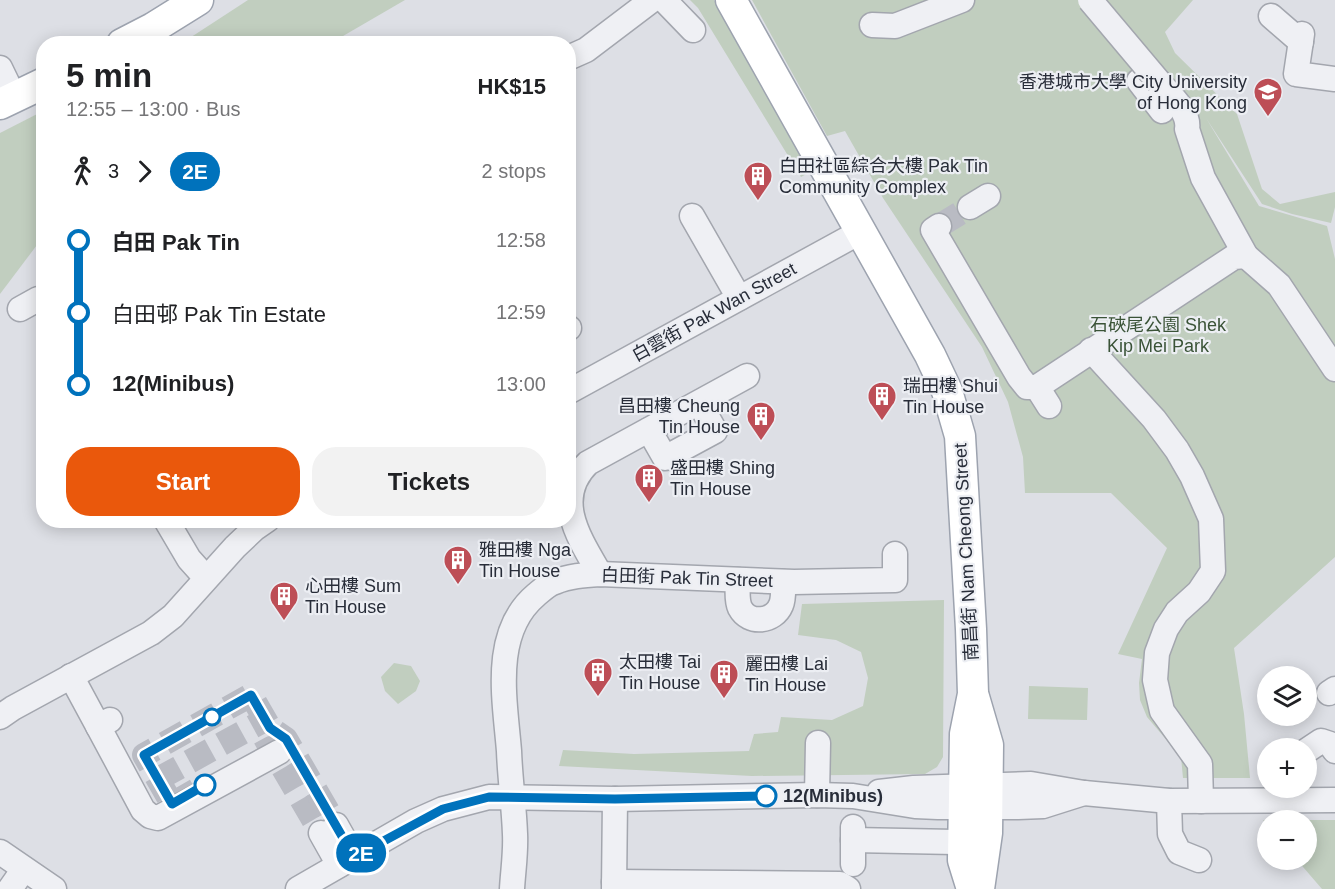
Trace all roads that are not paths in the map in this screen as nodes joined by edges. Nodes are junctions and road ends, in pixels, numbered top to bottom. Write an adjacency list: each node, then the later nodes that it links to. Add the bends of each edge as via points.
1 (198, 0): 10 (main road)
2 (652, 0): 11 (street)
3 (664, 0): 9 (street)
4 (731, 0): 18 (main road, 南昌街 Nam Cheong Street)
5 (962, 0): 8 (street, via 895,26)
6 (1090, 0): 19 (street, bridge, via 1149,81 1184,113 1203,178)
7 (1271, 16): 13 (street, via 1301,38 1296,74)
8 (872, 25)
9 (693, 30)
10 (138, 36)
11 (576, 54)
12 (0, 68): 15 (street)
13 (1335, 79)
14 (36, 87): 15 (main road)
15 (7, 100)
16 (692, 216): 20 (street)
17 (939, 226): 21 (street, via 933,230 1027,387 1043,396)
18 (860, 232): 20 (street, 白雲街 Pak Wan Street); 41 (main road, 南昌街 Nam Cheong Street, via 940,373 955,415 961,448 973,694 986,734)
19 (1246, 256): 21 (street, via 1234,257); 22 (street, via 1279,285)
20 (739, 298): 24 (street, 白雲街 Pak Wan Street)
21 (1091, 350): 46 (street, via 1177,450 1211,519 1213,571 1166,629 1157,653 1155,680 1162,711 1200,764)
22 (1335, 369)
23 (747, 376): 25 (street, via 700,404 714,431 665,458 649,430)
24 (576, 388)
25 (578, 468)
26 (171, 528): 31 (street)
27 (258, 528): 31 (street)
28 (576, 528): 30 (street)
29 (895, 554): 33 (street, 白田街 Pak Tin Street, via 895,580)
30 (600, 574): 32 (street, 白田街 Pak Tin Street); 42 (street, 白田街 Pak Tin Street, via 553,582 530,600 512,628 504,670)
31 (206, 578): 34 (street, via 173,616 151,633)
32 (738, 580): 33 (street, 白田街 Pak Tin Street); 33 (street, via 739,606 748,616 761,620 773,616 781,607)
33 (783, 582)
34 (71, 676): 35 (street); 39 (street, via 104,723 143,810 150,816 158,818)
35 (0, 717)
36 (818, 743): 40 (street)
37 (1317, 744): 38 (street, via 1330,744)
38 (1335, 751)
39 (279, 752)
40 (817, 795): 41 (street, via 853,796 915,806); 43 (street)
41 (976, 796): 45 (street, via 1043,785); 61 (main road, 南昌街 Nam Cheong Street, via 963,860); 62 (main road, 南昌街 Nam Cheong Street, via 985,859)
42 (511, 797): 43 (street); 51 (street, via 489,797 443,809); 59 (street, 白田街 Pak Tin Street, via 515,835)
43 (615, 799): 54 (street)
44 (1335, 800): 46 (street)
45 (1169, 801): 46 (street); 50 (street, via 1170,834 1179,852)
46 (1201, 801)
47 (328, 829): 51 (street)
48 (955, 842): 52 (street, via 853,833)
49 (0, 852): 53 (street)
50 (1199, 860)
51 (346, 861): 58 (street)
52 (853, 864)
53 (24, 869): 56 (street); 57 (street)
54 (614, 885): 55 (street)
55 (681, 886): 60 (street, via 840,884)
56 (10, 889)
57 (54, 889)
58 (298, 889)
59 (512, 889)
60 (848, 889)
61 (972, 889)
62 (979, 889)

